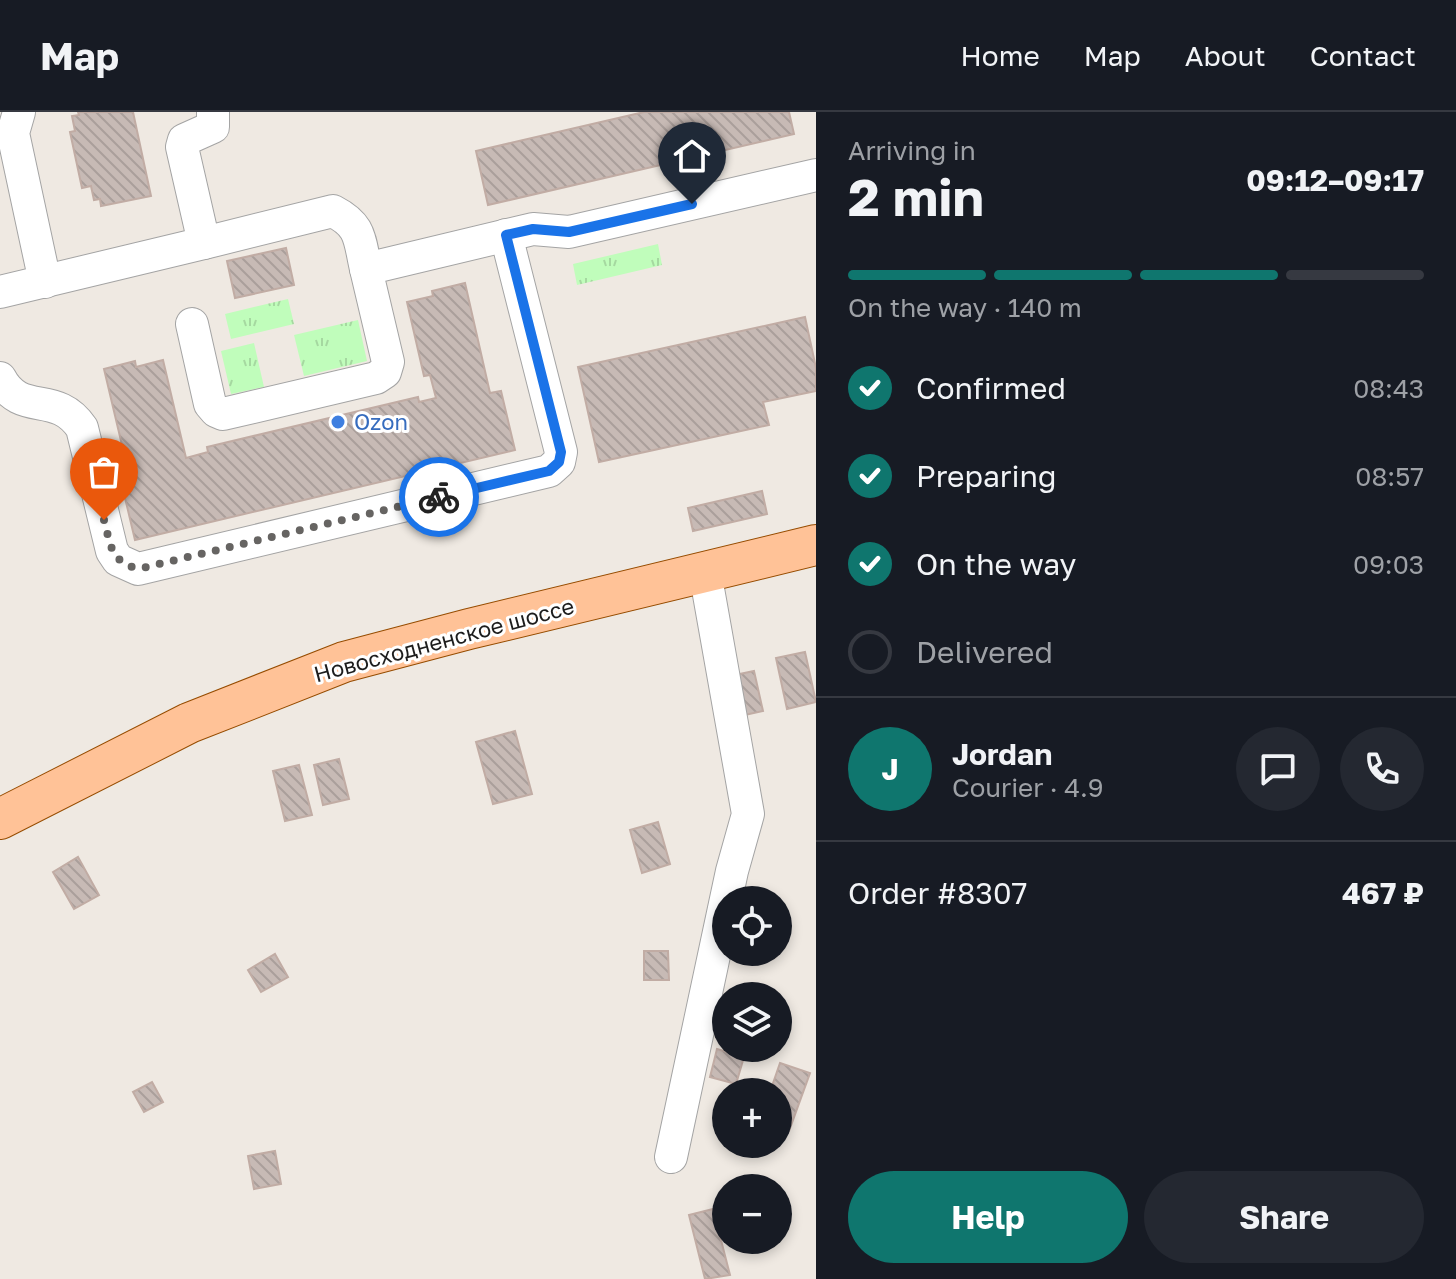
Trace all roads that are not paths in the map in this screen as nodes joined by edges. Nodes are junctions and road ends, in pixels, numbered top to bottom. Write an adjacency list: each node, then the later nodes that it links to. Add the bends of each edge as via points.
1 (19, 112): 7 (lane, via 13,133)
2 (213, 112): 5 (lane, via 213,127 184,140 182,147)
3 (815, 177): 4 (lane, via 569,232 533,229)
4 (506, 235): 6 (lane); 10 (lane, via 561,452 549,471 138,569 112,551 75,417 61,407 17,398)
5 (204, 243): 6 (lane, via 333,211 356,228); 7 (lane)
6 (366, 269): 9 (lane, via 388,362 376,378 223,414 210,404)
7 (45, 282): 8 (lane)
8 (0, 292)
9 (192, 324)
10 (0, 378)
11 (816, 545): 12 (main road, Новосходненское шоссе)
12 (705, 572): 13 (main road, Новосходненское шоссе, via 344,662 189,723); 14 (lane, via 748,814)
13 (0, 819)
14 (671, 1157)

